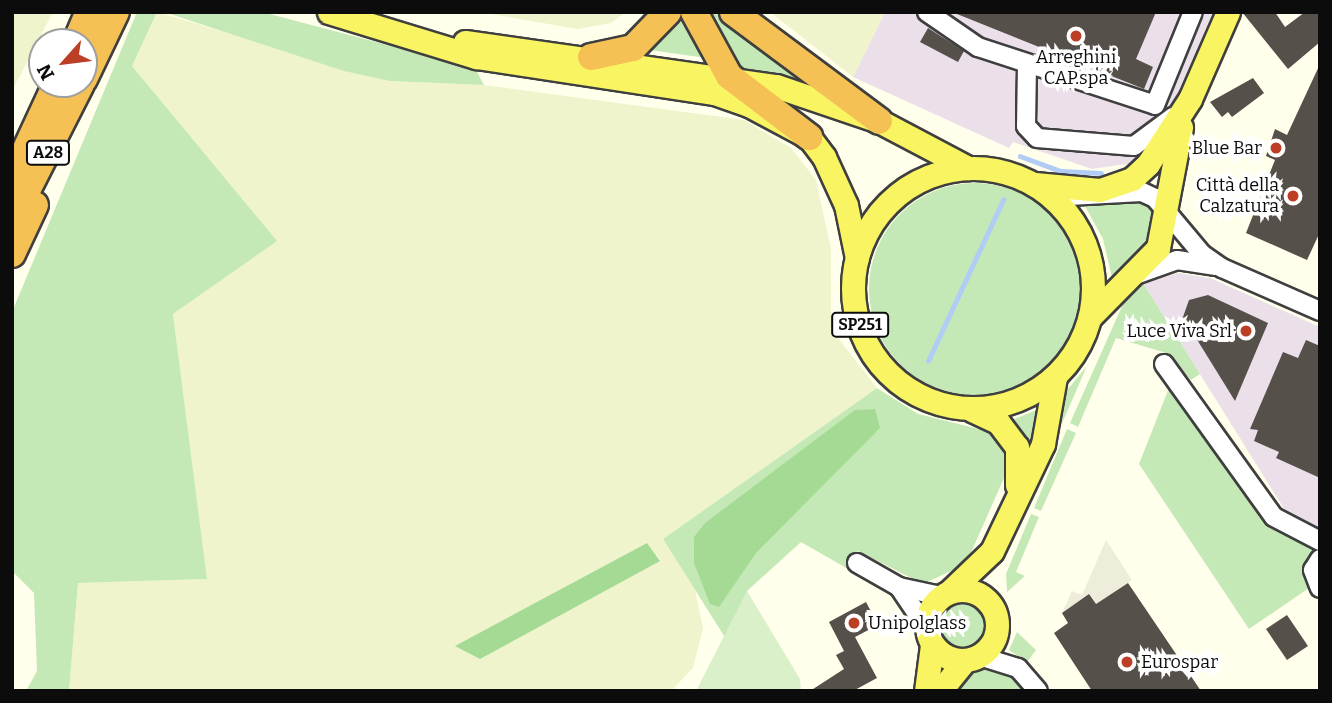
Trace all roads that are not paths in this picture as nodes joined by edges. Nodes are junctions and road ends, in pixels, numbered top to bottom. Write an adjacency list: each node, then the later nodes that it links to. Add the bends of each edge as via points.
1 (116, 12): 10 (highway)
2 (329, 12): 9 (main road)
3 (668, 12): 11 (highway, via 633,48)
4 (694, 12): 13 (highway)
5 (733, 12): 17 (highway)
6 (927, 12): 12 (street, via 978,47)
7 (1193, 12): 12 (street, via 1155,105)
8 (1228, 12): 16 (main road, SP251)
9 (423, 39): 11 (main road); 19 (main road, via 532,68 714,93)
10 (98, 50)
11 (591, 57): 13 (main road)
12 (1027, 64): 16 (street, via 1026,126 1037,138 1133,146)
13 (729, 76): 17 (main road, via 818,97); 19 (highway)
14 (50, 98): 21 (highway, A28)
15 (74, 98): 18 (highway, A28)
16 (1189, 99): 22 (main road, SP251, via 1149,164 1132,179 1089,191); 24 (main road, SP251, via 1174,151)
17 (878, 121): 20 (main road)
18 (57, 135): 25 (highway, A28); 26 (highway)
19 (809, 137): 27 (main road, via 835,178)
20 (968, 168): 22 (main road, SP251); 27 (main road, SP251, via 933,175 893,199)
21 (12, 179)
22 (1032, 184): 23 (main road, SP251)
23 (1051, 197): 24 (street, via 1142,192); 31 (main road, SP251, via 1087,251)
24 (1169, 210): 28 (street, via 1191,242); 29 (main road, SP251, via 1158,248)
25 (12, 220)
26 (12, 254)
27 (857, 258): 34 (main road, SP251, via 857,319 887,372 920,396)
28 (1222, 268): 29 (street, via 1177,260); 30 (street)
29 (1138, 274): 31 (main road, SP251)
30 (1320, 311)
31 (1090, 317): 33 (main road, SP251, via 1077,349)
32 (1164, 364): 36 (street, via 1274,517)
33 (1055, 377): 34 (main road, SP251, via 1016,401); 35 (main road, SP251, via 1043,444)
34 (969, 409): 35 (main road, SP251, via 998,422 1017,447)
35 (1016, 497): 37 (main road, SP251)
36 (1320, 541)
37 (992, 551): 42 (main road); 43 (main road)
38 (1320, 559): 41 (street, via 1313,570)
39 (857, 563): 40 (street)
40 (899, 587): 42 (street); 44 (street)
41 (1320, 588)
42 (945, 594): 43 (main road, via 966,590); 44 (main road)
43 (988, 602): 45 (main road, via 997,627)
44 (929, 636): 45 (main road, via 943,655); 46 (main road)
45 (972, 658): 47 (main road); 48 (street, via 1018,668)
46 (926, 691)
47 (940, 691)
48 (1038, 691)

